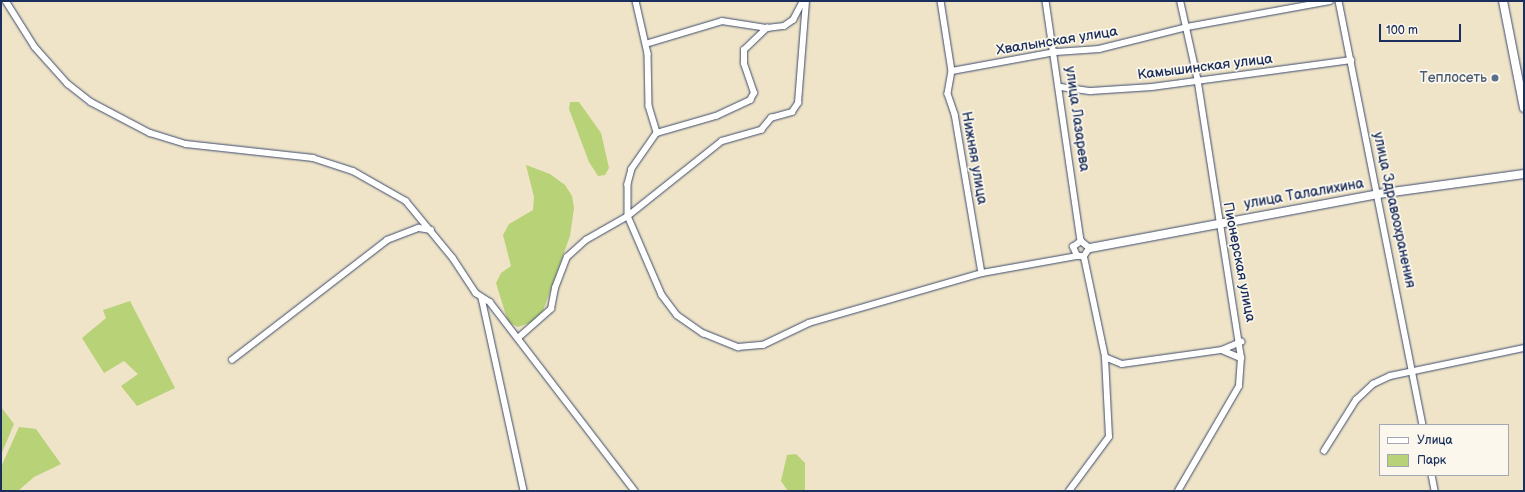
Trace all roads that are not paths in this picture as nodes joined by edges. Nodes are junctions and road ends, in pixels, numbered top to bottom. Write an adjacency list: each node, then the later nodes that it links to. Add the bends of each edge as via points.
1 (6, 1): 25 (street, via 35,48 68,84 91,102 137,126 186,144 313,158 353,171 406,201)
2 (636, 1): 13 (street)
3 (803, 1): 12 (street, via 792,20 784,26)
4 (806, 1): 23 (street, via 798,103 792,112 771,118 761,130 722,141)
5 (941, 1): 16 (street, Нижняя улица)
6 (1046, 1): 14 (street, улица Лазарева)
7 (1180, 1): 11 (street, Пионерская улица)
8 (1330, 1): 11 (street, Хвалынская улица)
9 (1339, 1): 15 (street, улица Здравоохранения)
10 (1503, 1): 19 (street)
11 (1187, 26): 14 (street, Хвалынская улица, via 1099,49); 17 (street, Пионерская улица)
12 (767, 28): 13 (street, via 722,21); 20 (street, via 744,50 744,64 754,93 750,100 716,116)
13 (646, 44): 20 (street, via 649,106)
14 (1056, 52): 16 (street, Хвалынская улица); 18 (street, улица Лазарева)
15 (1351, 60): 17 (street, Камышинская улица); 22 (street, улица Здравоохранения)
16 (952, 71): 30 (street, Нижняя улица, via 948,94 956,114)
17 (1198, 82): 18 (street, Камышинская улица, via 1091,91); 24 (street, Пионерская улица)
18 (1061, 88): 26 (street, улица Лазарева)
19 (1524, 108)
20 (657, 133): 23 (street, via 632,169 628,184)
21 (1524, 174): 22 (street, улица Талалихина)
22 (1378, 194): 24 (street, улица Талалихина); 39 (street, улица Здравоохранения)
23 (628, 216): 30 (street, via 662,295 677,314 703,333 738,347 763,345 809,324); 32 (street, via 586,240 567,257 555,288 551,309)
24 (1217, 222): 27 (street, улица Талалихина); 33 (street, Пионерская улица)
25 (431, 230): 31 (street, via 471,288); 38 (street, via 419,228 387,240)
26 (1081, 241): 27 (street); 28 (street, via 1073,247)
27 (1090, 248): 29 (street)
28 (1077, 256): 29 (street); 30 (street)
29 (1084, 257): 36 (street)
30 (982, 273)
31 (482, 298): 32 (street); 43 (street)
32 (518, 338): 44 (street)
33 (1241, 342): 35 (street); 37 (street, Пионерская улица)
34 (1524, 348): 39 (street)
35 (1222, 350): 36 (street, via 1122,364); 37 (street)
36 (1104, 357): 45 (street, via 1109,437)
37 (1241, 358): 46 (street, Пионерская улица, via 1239,386)
38 (232, 360)
39 (1413, 373): 40 (street, улица Здравоохранения); 41 (street, via 1390,376 1373,384 1356,400)
40 (1423, 424)
41 (1324, 451)
42 (1432, 476): 47 (street)
43 (524, 491)
44 (635, 491)
45 (1069, 491)
46 (1178, 491)
47 (1435, 491)

